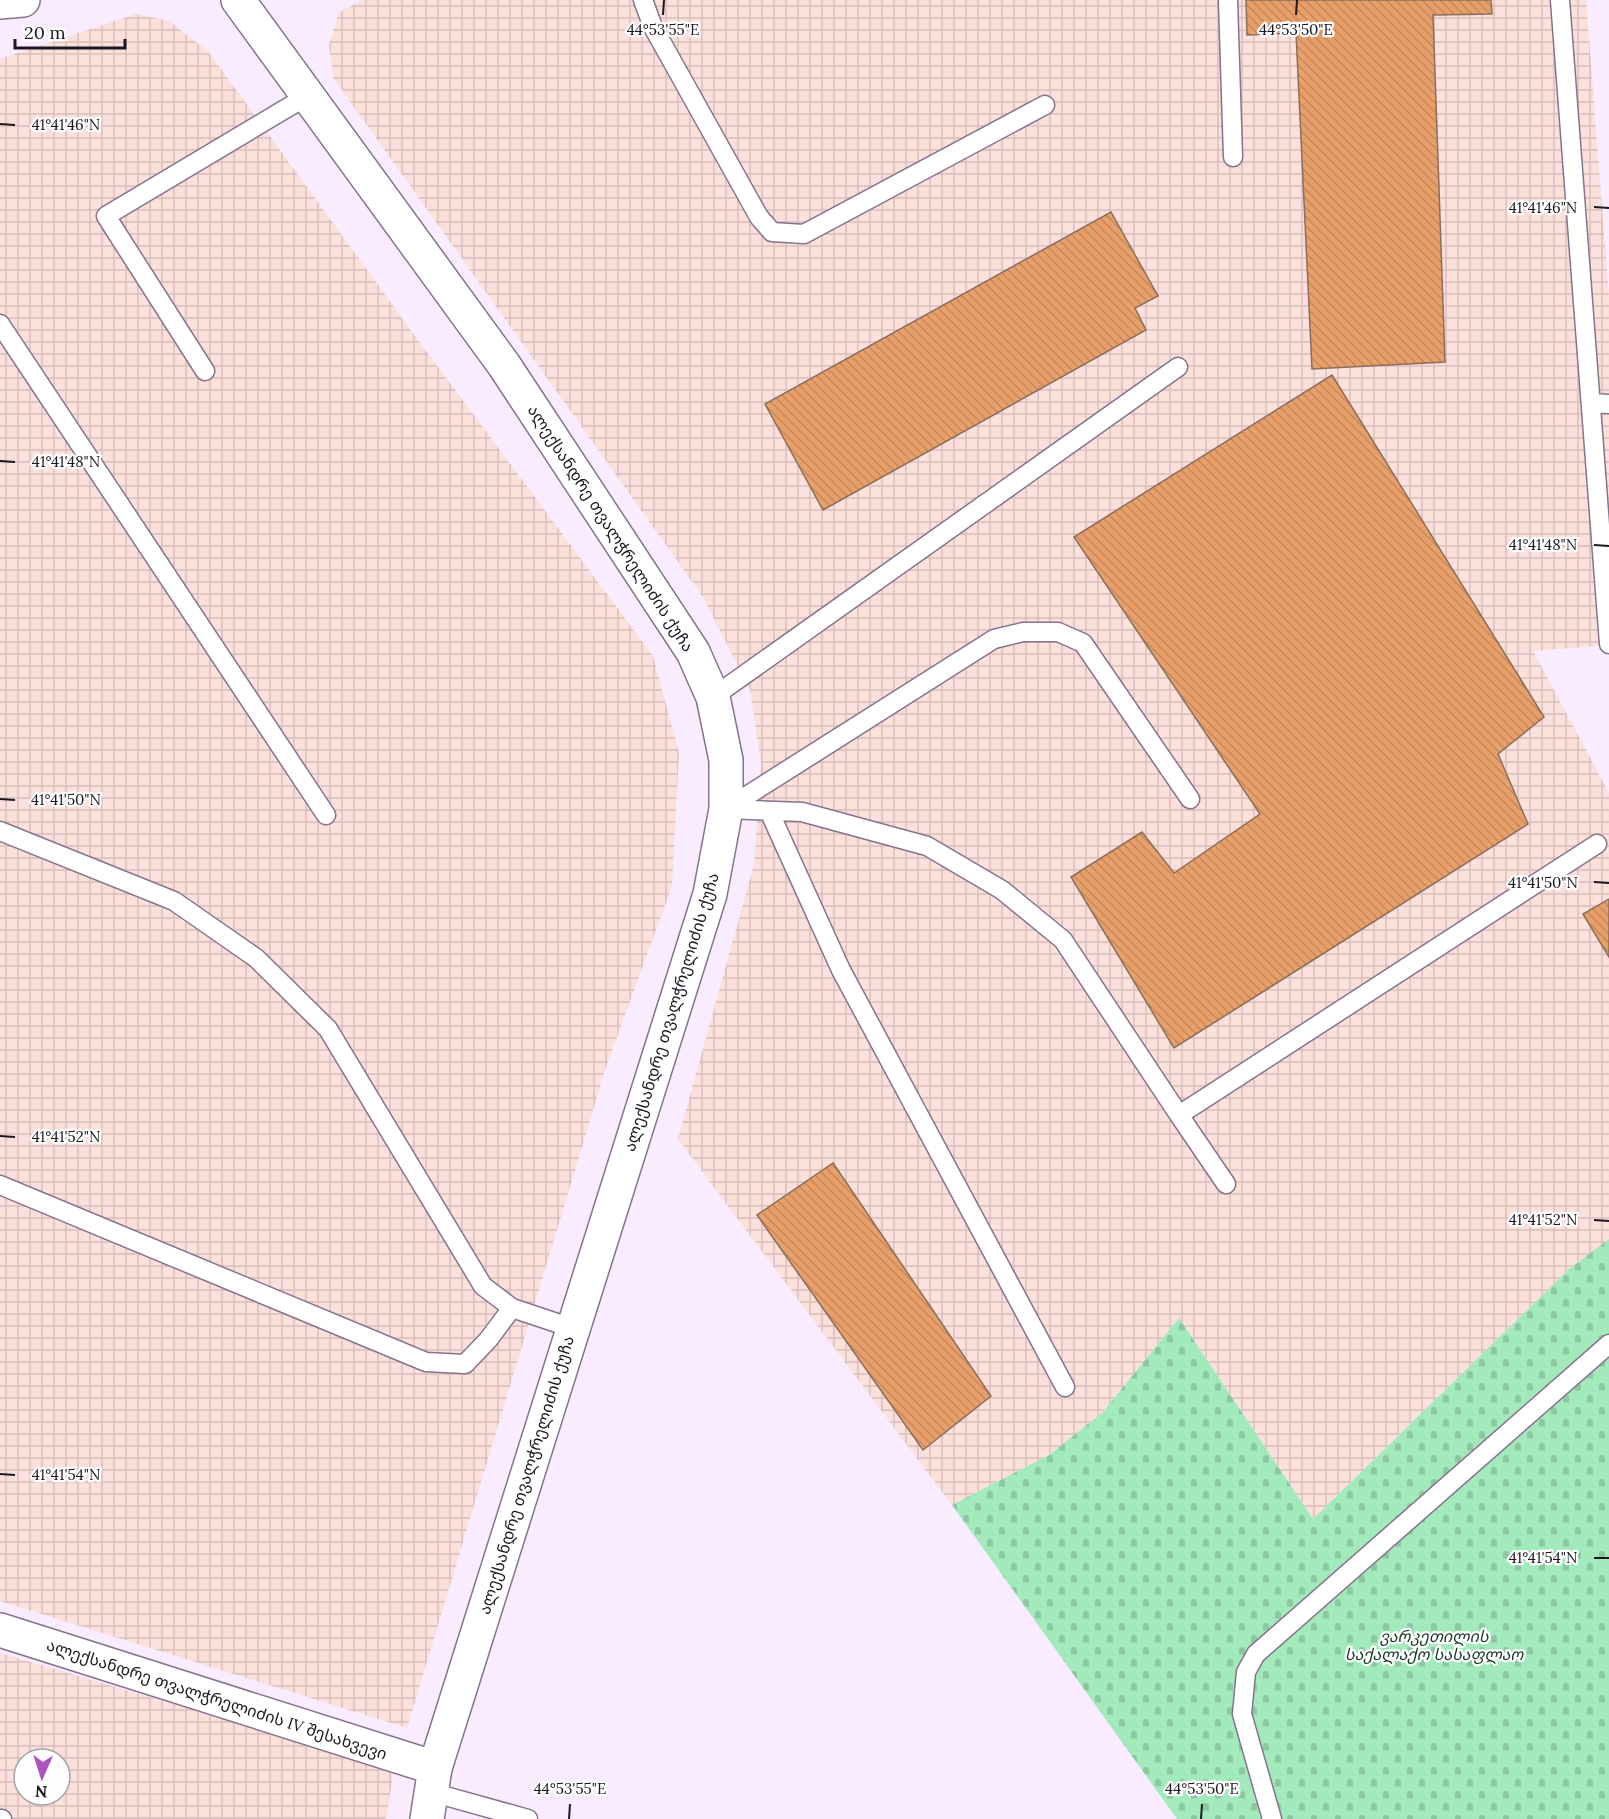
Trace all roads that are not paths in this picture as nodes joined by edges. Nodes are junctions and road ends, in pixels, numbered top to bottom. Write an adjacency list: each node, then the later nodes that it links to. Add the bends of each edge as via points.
1 (23, 0): 6 (street)
2 (238, 0): 7 (street, ალექსანდრე თვალჭრელიძის ქუჩა)
3 (643, 0): 8 (lane, via 653,27 759,217 772,232 804,234)
4 (1228, 0): 9 (lane)
5 (1560, 0): 13 (lane)
6 (0, 2)
7 (307, 96): 12 (lane, via 106,216); 15 (street, ალექსანდრე თვალჭრელიძის ქუჩა, via 504,365 693,652)
8 (1045, 105)
9 (1233, 157)
10 (0, 324): 19 (lane)
11 (1178, 367): 15 (lane)
12 (205, 371)
13 (1600, 404): 14 (lane)
14 (1609, 644)
15 (713, 697): 17 (street, ალექსანდრე თვალჭრელიძის ქუჩა, via 726,760)
16 (1190, 799): 17 (lane, via 1083,644 1058,632 1023,632 994,639)
17 (726, 809): 18 (lane); 26 (street, ალექსანდრე თვალჭრელიძის ქუჩა, via 710,894)
18 (769, 810): 22 (lane, via 802,812 927,846 1002,890 1063,939); 28 (lane, via 841,970)
19 (327, 815)
20 (0, 831): 25 (lane, via 174,901 256,958 328,1029 483,1286)
21 (1597, 844): 22 (lane)
22 (1179, 1115): 23 (lane)
23 (1226, 1184)
24 (0, 1185): 25 (lane, via 426,1362 465,1364)
25 (512, 1308): 26 (lane)
26 (572, 1328): 30 (street, ალექსანდრე თვალჭრელიძის ქუჩა)
27 (1609, 1344): 32 (lane, via 1256,1654 1246,1671 1242,1714)
28 (1065, 1387)
29 (0, 1630): 30 (street, ალექსანდრე თვალჭრელიძის IV შესახვევი)
30 (431, 1793): 31 (lane)
31 (528, 1819)
32 (1272, 1819)

